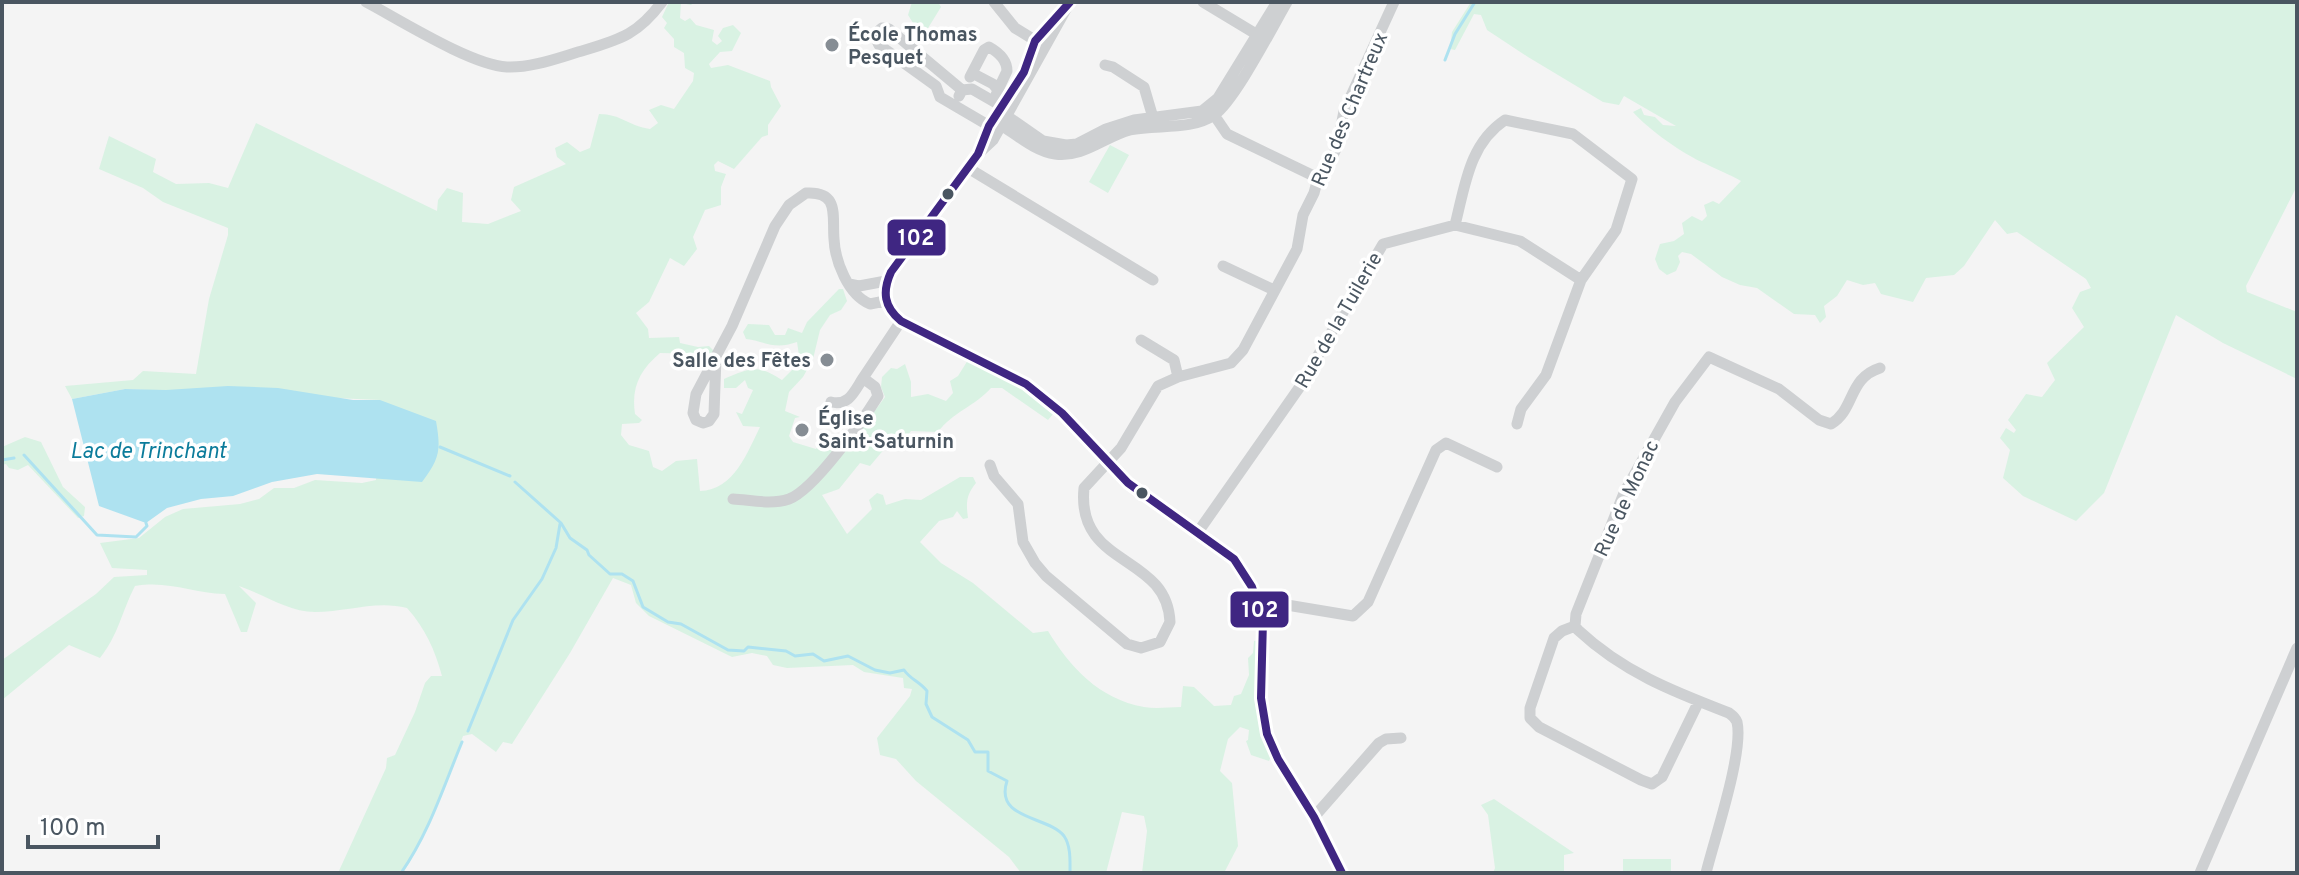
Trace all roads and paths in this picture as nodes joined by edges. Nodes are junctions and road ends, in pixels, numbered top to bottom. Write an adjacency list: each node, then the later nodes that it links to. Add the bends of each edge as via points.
1 (366, 2): 2 (street, via 470,57 507,67 529,66 616,41 637,30)
2 (662, 2)
3 (994, 2): 10 (street, via 1009,23)
4 (1203, 2): 9 (street)
5 (1277, 2): 9 (street)
6 (1287, 2): 9 (street)
7 (1394, 2): 19 (street, Rue des Chartreux, via 1344,111 1337,147)
8 (1069, 3): 10 (street)
9 (1261, 37): 15 (street, via 1228,100)
10 (1040, 44): 16 (street)
11 (1105, 65): 17 (street, via 1144,87)
12 (972, 73): 13 (street); 16 (street, via 993,84); 16 (street, via 989,47 1007,66)
13 (967, 90): 14 (street, via 957,99); 14 (street, via 889,29 877,32 879,45); 16 (street)
14 (959, 107): 16 (street)
15 (1212, 111): 17 (street, via 1190,124); 19 (street, via 1233,137)
16 (998, 113): 17 (street, via 1045,146 1071,155); 18 (street)
17 (1154, 121)
18 (968, 168): 22 (street); 24 (street)
19 (1318, 178): 26 (street, Rue des Chartreux, via 1297,249)
20 (1455, 225): 23 (street, Rue de la Tuilerie, via 1520,241); 23 (street, via 1473,153 1494,127 1505,120 1573,134 1632,179 1616,230); 40 (street, Rue de la Tuilerie, via 1380,247 1299,388)
21 (1223, 266): 26 (street)
22 (1153, 280)
23 (1581, 280): 35 (street, via 1546,375 1521,409)
24 (886, 281): 25 (street); 27 (street)
25 (849, 284): 27 (street, via 865,302); 30 (street, via 834,243 832,206 820,194 803,194 779,219)
26 (1274, 290): 32 (street, Rue des Chartreux, via 1237,358)
27 (885, 301): 28 (street)
28 (901, 321): 33 (street); 36 (street, via 1026,384 1062,413)
29 (1141, 340): 32 (street, via 1174,360)
30 (716, 356): 30 (street, via 694,398 694,417 703,423 714,414)
31 (1880, 368): 42 (street, Rue de Monac, via 1864,375 1831,424 1779,389 1709,357 1668,411 1624,493)
32 (1178, 377): 36 (street, Rue des Chartreux, via 1158,386)
33 (863, 378): 34 (street, via 848,401); 39 (street, via 878,396 839,451 799,493 772,501)
34 (831, 402)
35 (1517, 424)
36 (1107, 463): 37 (street, Rue des Chartreux, via 1084,488 1085,512 1101,544 1151,578 1163,594 1169,629 1160,642 1147,647 1120,639 1035,563 1023,542 1018,504); 40 (street)
37 (990, 465)
38 (1497, 467): 41 (street, via 1446,443 1436,450 1368,602 1353,616)
39 (733, 499)
40 (1198, 532): 41 (street, via 1234,559)
41 (1260, 605): 46 (street, via 1264,723 1278,759)
42 (1575, 626): 44 (street, via 1618,664); 44 (street, via 1558,633 1544,666 1529,713 1539,727 1652,784 1662,777)
43 (2297, 648): 49 (street)
44 (1699, 701): 48 (street, via 1729,713 1737,723 1732,774)
45 (1401, 738): 46 (street, via 1379,743)
46 (1314, 817): 47 (street)
47 (1342, 873)
48 (1706, 873)
49 (2200, 873)

